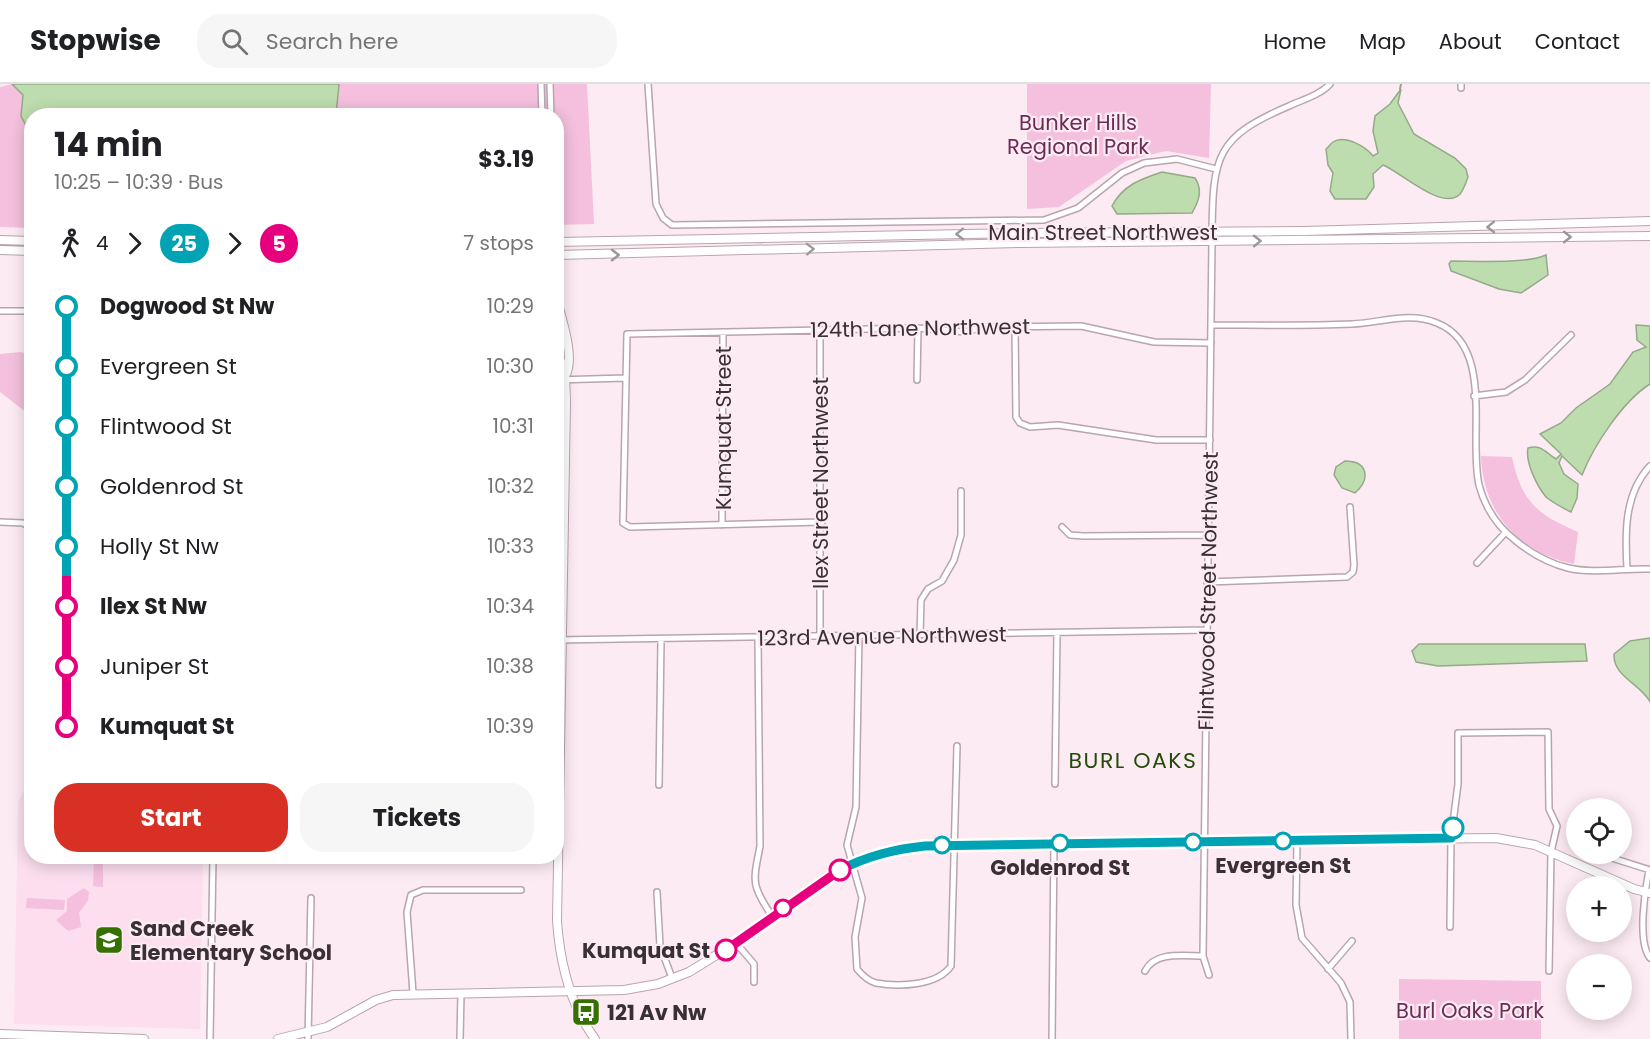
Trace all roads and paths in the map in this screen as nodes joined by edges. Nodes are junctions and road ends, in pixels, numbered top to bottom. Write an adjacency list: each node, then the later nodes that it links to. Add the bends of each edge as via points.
1 (541, 84): 5 (street)
2 (550, 84): 6 (street)
3 (648, 84): 7 (street, via 656,204 672,225 1044,220 1078,208 1122,173 1144,163 1177,159)
4 (1330, 84): 7 (street, via 1240,130 1227,145)
5 (542, 108)
6 (551, 108)
7 (1216, 169): 9 (street)
8 (1650, 221): 9 (street, Main Street Northwest, one-way to 9)
9 (1212, 232): 13 (street, Main Street Northwest, one-way to 13)
10 (1650, 236): 14 (street, Main Street Northwest, one-way to 10)
11 (0, 240): 12 (street)
12 (24, 241)
13 (564, 242)
14 (1212, 242): 17 (street, Main Street Northwest, one-way to 14); 20 (street, Flintwood Street Northwest)
15 (0, 250): 16 (street)
16 (24, 251)
17 (564, 255)
18 (0, 311): 19 (street)
19 (24, 311)
20 (1211, 325): 27 (street, Flintwood Street Northwest); 32 (street, via 1427,319 1448,328 1462,342 1471,360)
21 (1015, 327): 22 (street, 124th Lane Northwest, via 984,327 965,332); 27 (street, 124th Lane Northwest, via 1081,326 1154,342); 33 (street, via 1016,417 1020,423 1030,427 1078,427 1156,440)
22 (918, 328): 23 (street, 124th Lane Northwest); 31 (street)
23 (820, 330): 24 (street, 124th Lane Northwest); 38 (street, Ilex Street Northwest)
24 (723, 332): 29 (street, 124th Lane Northwest, via 627,334); 40 (street, Kumquat Street)
25 (564, 334): 28 (street, via 570,368)
26 (1571, 335): 32 (street, via 1525,380 1506,392)
27 (1211, 343): 33 (street, Flintwood Street Northwest)
28 (564, 376)
29 (625, 378): 30 (street); 40 (street, via 623,523)
30 (564, 379)
31 (917, 380)
32 (1474, 396): 42 (street, via 1480,486 1491,514)
33 (1210, 440): 43 (street, Flintwood Street Northwest)
34 (1650, 466): 45 (street, via 1629,507)
35 (961, 491): 51 (street, via 961,535 942,581 928,589 921,600)
36 (1350, 507): 47 (street, via 1354,564 1347,577)
37 (0, 522): 39 (street)
38 (822, 522): 40 (street); 52 (street, Ilex Street Northwest)
39 (24, 524)
40 (722, 525)
41 (1062, 526): 43 (street, via 1070,535 1083,536)
42 (1505, 532): 44 (street); 45 (street, via 1532,554 1570,569)
43 (1208, 535): 47 (street, Flintwood Street Northwest)
44 (1477, 563)
45 (1627, 568): 46 (street)
46 (1650, 569)
47 (1207, 582): 48 (street, Flintwood Street Northwest)
48 (1207, 630): 49 (street, 123rd Avenue Northwest); 61 (street, Flintwood Street Northwest)
49 (1057, 633): 51 (street, 123rd Avenue Northwest); 57 (street)
50 (860, 635): 51 (street, 123rd Avenue Northwest); 52 (street, 123rd Avenue Northwest); 67 (street, via 855,807 848,845)
51 (920, 635)
52 (820, 636): 53 (street, 123rd Avenue Northwest)
53 (758, 638): 55 (street, 123rd Avenue Northwest); 74 (street, via 760,846 754,878 756,892)
54 (564, 640): 55 (street, 123rd Avenue Northwest)
55 (661, 640): 58 (street)
56 (957, 746): 63 (street)
57 (1056, 784)
58 (659, 785)
59 (1451, 838): 60 (street); 64 (street, via 1515,840); 64 (street, via 1458,784 1458,733 1548,732 1549,810 1557,826); 75 (street)
60 (1297, 841): 61 (street); 80 (street, via 1296,905 1302,938)
61 (1205, 842): 62 (street); 78 (street, Flintwood Street Northwest)
62 (1054, 843): 63 (street); 97 (street)
63 (954, 845): 67 (street, via 900,848); 67 (street, via 951,966 941,978 925,982 874,982 857,969 855,937 862,898)
64 (1551, 852): 72 (street); 82 (street)
65 (213, 864): 93 (street)
66 (557, 864): 86 (street, via 560,955)
67 (852, 864): 74 (street, via 828,876)
68 (1631, 864): 69 (street)
69 (1650, 870): 72 (street)
70 (521, 890): 88 (street, via 423,890 410,897 407,912)
71 (657, 891): 84 (street, via 660,946)
72 (1647, 892): 79 (street, via 1645,953)
73 (311, 898): 90 (street)
74 (772, 916): 77 (street)
75 (1450, 927)
76 (1352, 941): 80 (street)
77 (736, 943): 84 (street); 85 (street, via 754,964)
78 (1203, 956): 81 (street, via 1160,958); 83 (street, Flintwood Street Northwest)
79 (1650, 958)
80 (1328, 969): 98 (street, via 1341,983 1350,1002)
81 (1145, 971)
82 (1549, 971)
83 (1209, 975)
84 (672, 978): 86 (street, via 624,990)
85 (754, 982)
86 (571, 991): 87 (street); 96 (street, via 582,1022)
87 (460, 992): 88 (street); 95 (street)
88 (412, 993): 90 (street, via 376,1000)
89 (0, 1034): 91 (street)
90 (308, 1036): 94 (street)
91 (34, 1037): 92 (street)
92 (144, 1039)
93 (210, 1039)
94 (278, 1039)
95 (460, 1039)
96 (595, 1039)
97 (1052, 1039)
98 (1351, 1039)

